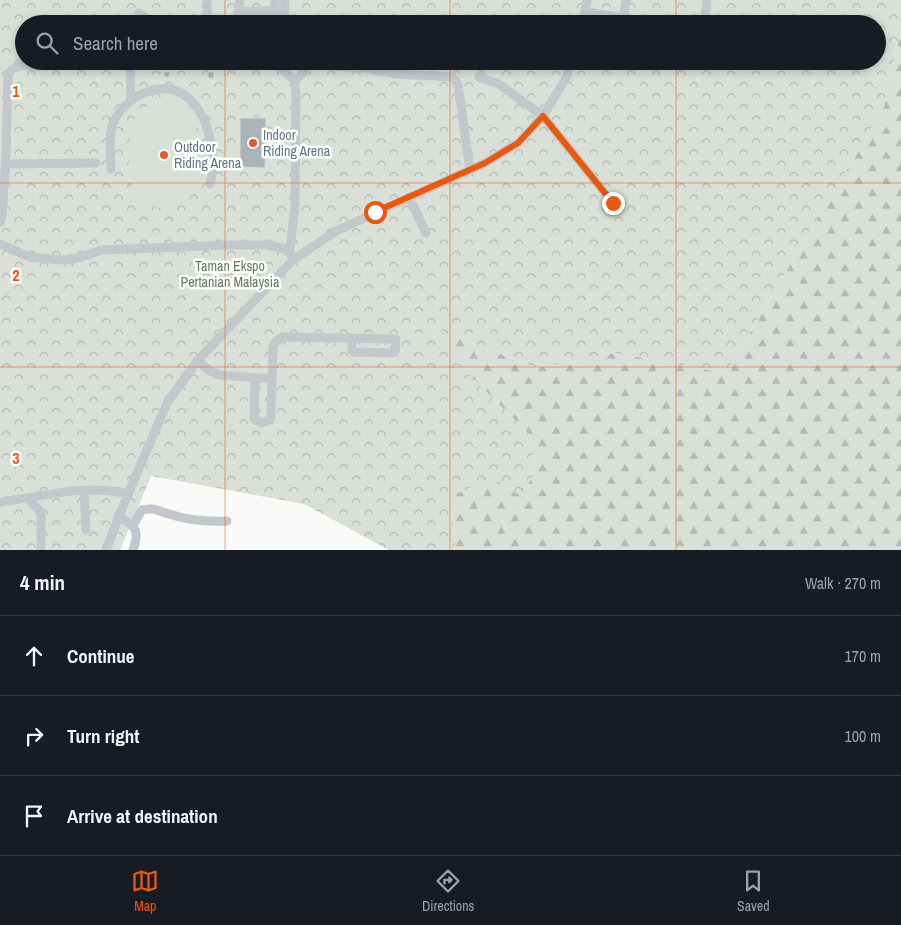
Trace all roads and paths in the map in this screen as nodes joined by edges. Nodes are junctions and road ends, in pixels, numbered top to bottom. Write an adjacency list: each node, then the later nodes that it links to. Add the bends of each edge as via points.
1 (207, 0): 13 (street)
2 (240, 0): 9 (street)
3 (275, 0): 8 (street)
4 (285, 0): 8 (street)
5 (587, 0): 10 (street)
6 (626, 0): 19 (street)
7 (707, 0): 20 (street)
8 (280, 10): 9 (street); 15 (street); 16 (street)
9 (238, 12): 14 (street)
10 (586, 12): 17 (street); 18 (street)
11 (139, 13): 12 (street)
12 (141, 15)
13 (208, 15)
14 (238, 15)
15 (278, 15)
16 (281, 15)
17 (585, 15)
18 (598, 15)
19 (624, 15)
20 (705, 15)
21 (15, 68): 32 (street, via 8,75)
22 (130, 70): 29 (street)
23 (286, 70): 28 (street)
24 (306, 70): 28 (street)
25 (375, 70): 34 (street, via 452,77 456,81)
26 (569, 70): 30 (street)
27 (479, 77): 30 (street, via 499,84)
28 (295, 81): 41 (street, via 297,144)
29 (130, 100): 33 (street, via 113,123); 35 (street, via 148,91 169,90 187,96 195,103 211,144)
30 (543, 116): 34 (street, via 518,143); 37 (street)
31 (96, 163): 32 (street)
32 (6, 164): 38 (street)
33 (111, 169)
34 (470, 170): 36 (street)
35 (210, 184)
36 (408, 197): 39 (street); 42 (street, via 336,231)
37 (613, 203)
38 (0, 222)
39 (426, 233)
40 (0, 244): 41 (street, via 30,257 62,260 102,250 229,245 267,245)
41 (290, 250): 42 (street)
42 (293, 260): 44 (street)
43 (352, 338): 43 (street, via 396,339 395,353 354,352); 46 (street, via 277,339 273,345)
44 (198, 360): 45 (street, via 219,375); 48 (street, via 168,401)
45 (255, 379): 46 (street); 46 (street, via 254,419 262,423 270,420)
46 (272, 379)
47 (84, 491): 48 (street, via 108,490); 49 (street); 54 (street)
48 (128, 494): 51 (street)
49 (28, 498): 50 (street); 55 (street, via 41,513)
50 (0, 502)
51 (119, 517): 53 (street); 56 (street)
52 (227, 521): 53 (street, via 194,519 149,508 142,510)
53 (133, 525): 57 (street, via 137,540)
54 (86, 530)
55 (41, 550)
56 (106, 550)
57 (133, 550)

